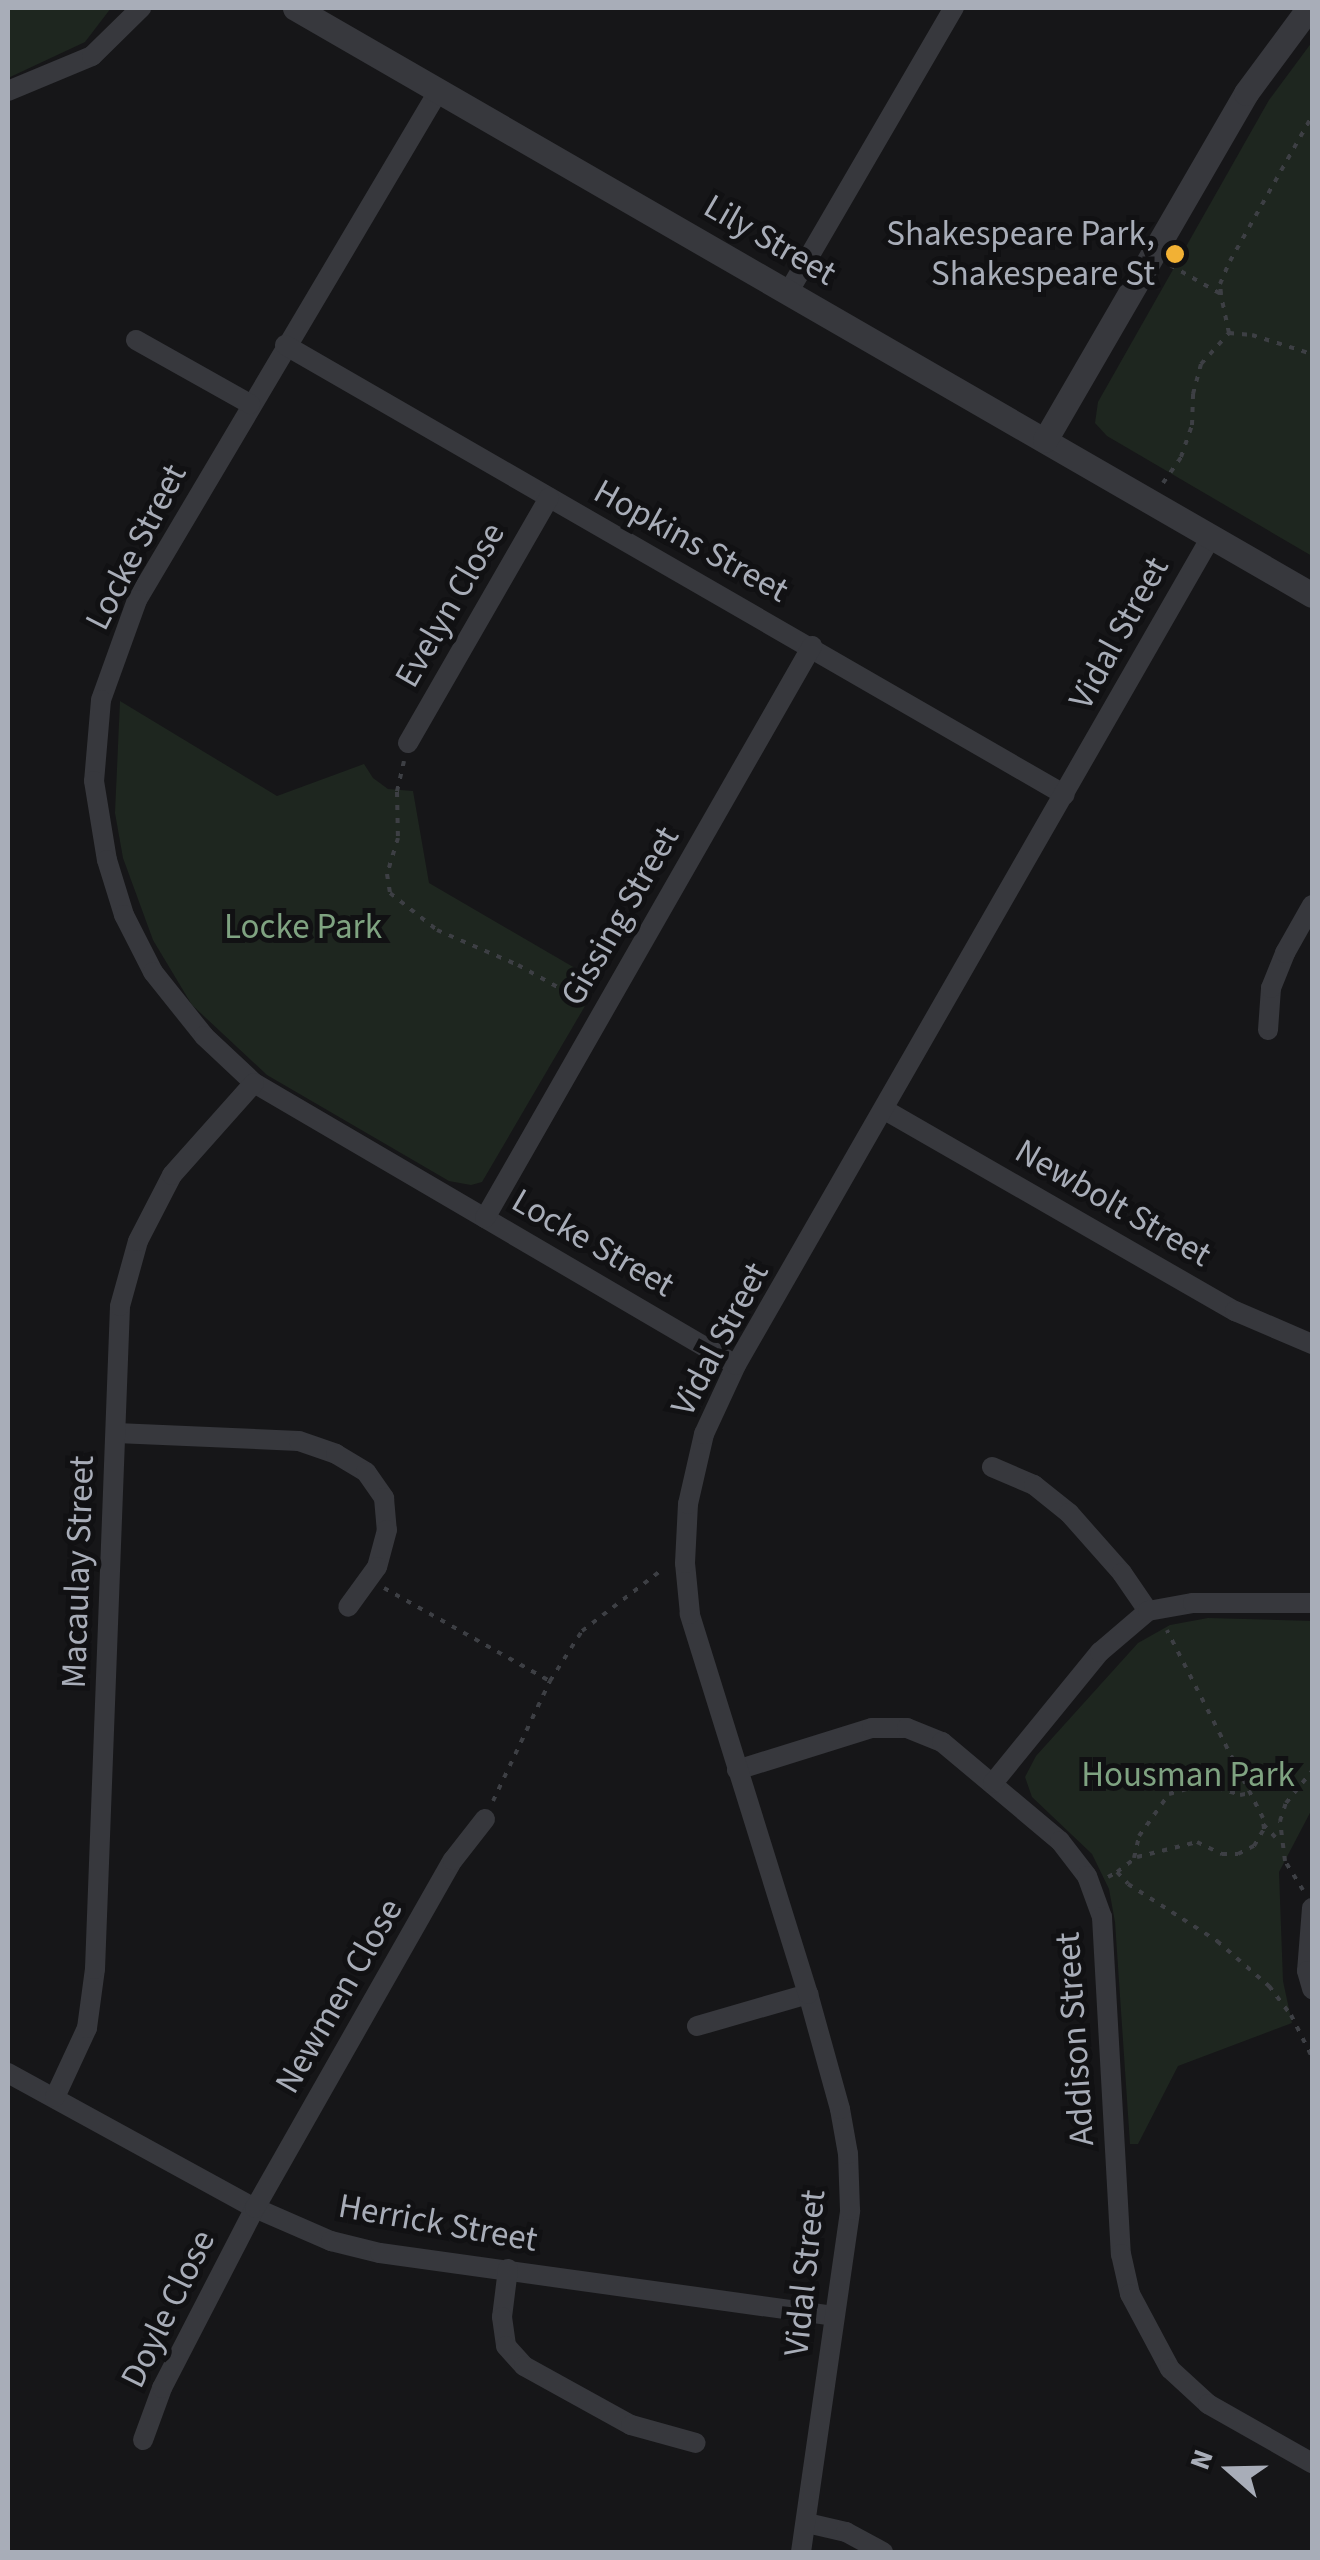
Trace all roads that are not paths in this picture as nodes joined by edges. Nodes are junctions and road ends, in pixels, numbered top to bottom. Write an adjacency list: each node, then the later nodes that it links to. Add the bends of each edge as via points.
1 (141, 8): 5 (street, via 92,56)
2 (295, 8): 6 (street, Lily Street)
3 (954, 8): 7 (street)
4 (1308, 8): 11 (street, via 1246,93)
5 (8, 90)
6 (439, 90): 7 (street, Lily Street); 9 (street, Locke Street)
7 (789, 291): 11 (street, Lily Street)
8 (136, 340): 10 (street)
9 (285, 344): 10 (street, Locke Street); 12 (street, Hopkins Street)
10 (250, 404): 20 (street, Locke Street, via 137,600 101,700 94,780 106,860 124,916 153,972 204,1036)
11 (1045, 440): 13 (street, Lily Street)
12 (549, 498): 15 (street, Hopkins Street); 16 (street, Evelyn Close)
13 (1210, 537): 14 (street, Lily Street); 17 (street, Vidal Street)
14 (1312, 595)
15 (812, 646): 17 (street, Hopkins Street); 22 (street, Gissing Street)
16 (408, 743)
17 (1065, 795): 21 (street, Vidal Street)
18 (1312, 905): 19 (street, via 1271,988)
19 (1268, 1030)
20 (254, 1083): 22 (street, Locke Street); 25 (street, Macaulay Street, via 172,1175 138,1242 120,1306)
21 (885, 1110): 23 (street, Newbolt Street, via 1235,1311); 24 (street, Vidal Street)
22 (486, 1218): 24 (street, Locke Street)
23 (1312, 1344)
24 (736, 1366): 30 (street, Vidal Street, via 704,1434 688,1504 686,1553 690,1614)
25 (116, 1433): 28 (street, via 299,1440 366,1472 384,1498 386,1530 377,1567); 38 (street, Macaulay Street, via 95,1969 87,2028)
26 (992, 1467): 29 (street, via 1034,1485 1070,1513)
27 (1312, 1604): 29 (street, via 1193,1603)
28 (348, 1607)
29 (1153, 1610): 31 (street, via 1100,1652)
30 (737, 1770): 31 (street, Addison Street, via 872,1728 907,1728 942,1742); 35 (street, Vidal Street)
31 (993, 1783): 44 (street, Addison Street, via 1060,1841 1102,1917 1121,2254 1130,2294 1170,2369 1208,2404)
32 (486, 1819): 39 (street, Newmen Close, via 453,1860)
33 (1312, 1905): 34 (street)
34 (1312, 1989)
35 (808, 1994): 36 (street); 41 (street, Vidal Street, via 848,2154 850,2210)
36 (696, 2026)
37 (8, 2072): 38 (street, Herrick Street)
38 (54, 2097): 39 (street, Herrick Street)
39 (255, 2208): 40 (street, Herrick Street, via 332,2242); 42 (street, Doyle Close, via 162,2388)
40 (508, 2269): 41 (street, Herrick Street); 43 (street, via 506,2346 524,2366 631,2425)
41 (834, 2316): 45 (street, Vidal Street)
42 (143, 2440)
43 (696, 2443)
44 (1312, 2464)
45 (806, 2523): 46 (street, Vidal Street); 47 (street, via 846,2532)
46 (802, 2552)
47 (883, 2552)

